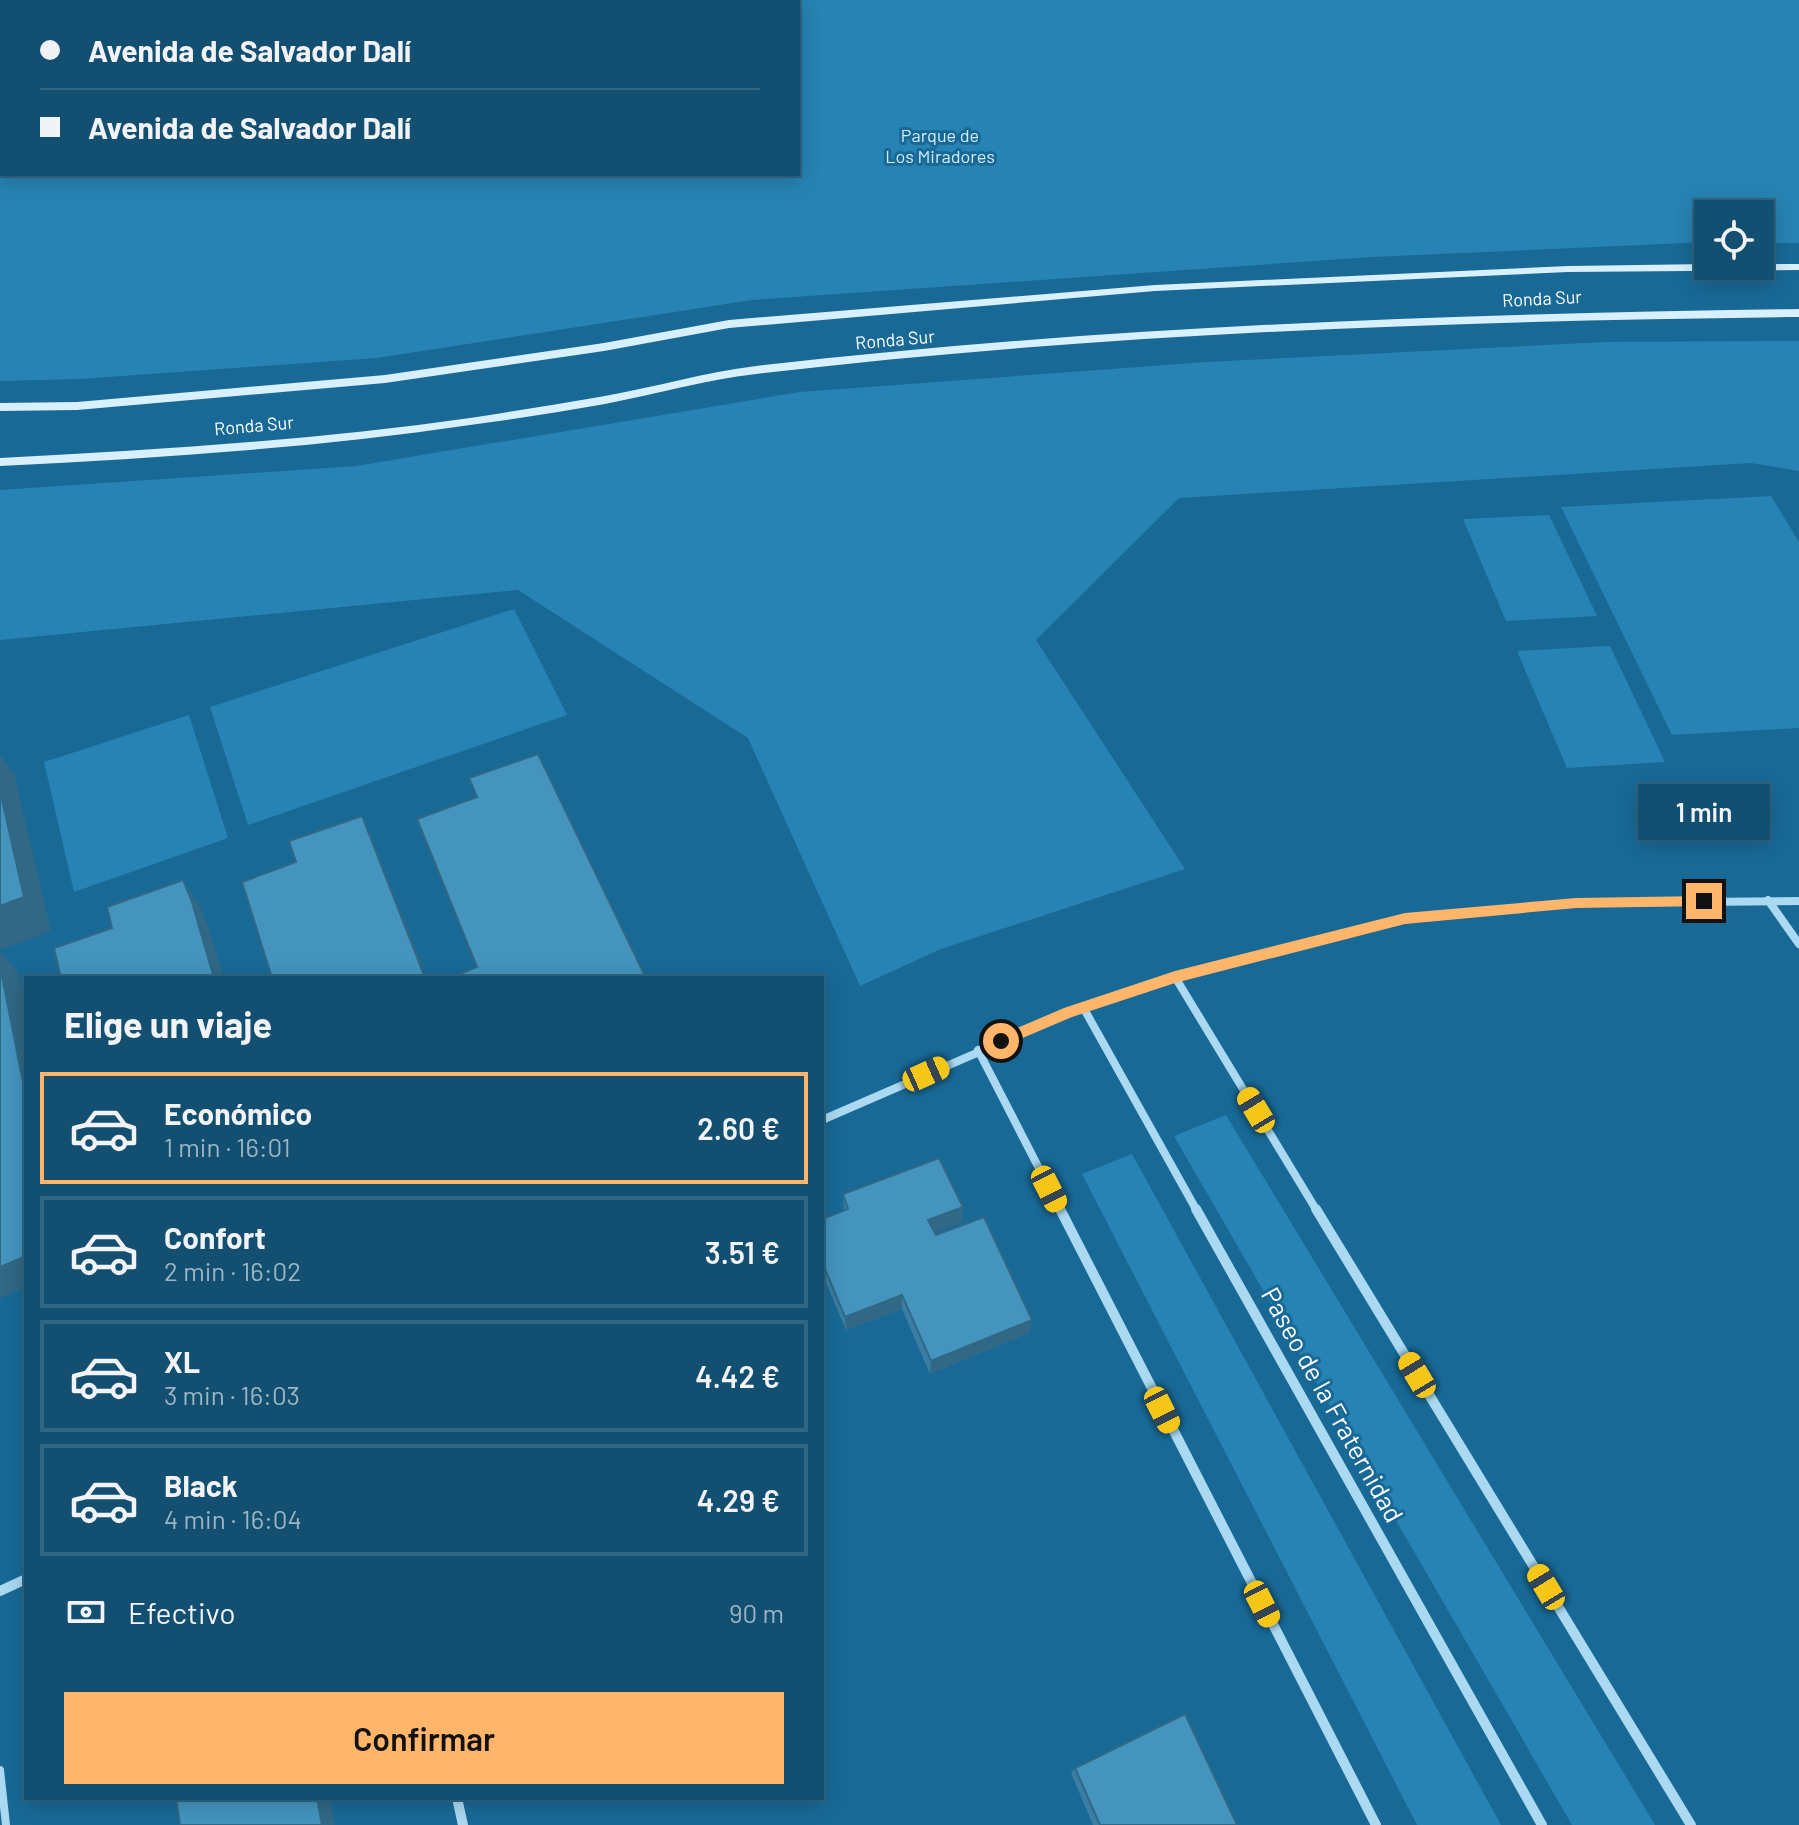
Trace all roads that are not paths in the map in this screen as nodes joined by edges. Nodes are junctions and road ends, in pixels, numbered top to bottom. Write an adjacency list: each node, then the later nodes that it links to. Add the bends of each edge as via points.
1 (1799, 267): 3 (main road, Ronda Sur, via 1568,269 1155,288 729,324 385,379 77,406)
2 (1799, 313): 4 (main road, Ronda Sur, via 1509,319 1184,335 900,357 750,371 603,400 389,432)
3 (0, 407)
4 (0, 462)
5 (1768, 900): 6 (street); 7 (street); 8 (street, via 1576,903 1405,919)
6 (1799, 901)
7 (1799, 944)
8 (1175, 977): 9 (street); 20 (street)
9 (1083, 1007): 10 (street); 19 (street, Paseo de la Fraternidad)
10 (978, 1050): 11 (street); 18 (street)
11 (824, 1119)
12 (24, 1580): 13 (street)
13 (0, 1591)
14 (0, 1770): 16 (lane)
15 (457, 1800): 17 (street)
16 (6, 1825)
17 (463, 1825)
18 (1376, 1825)
19 (1542, 1825)
20 (1691, 1825)

